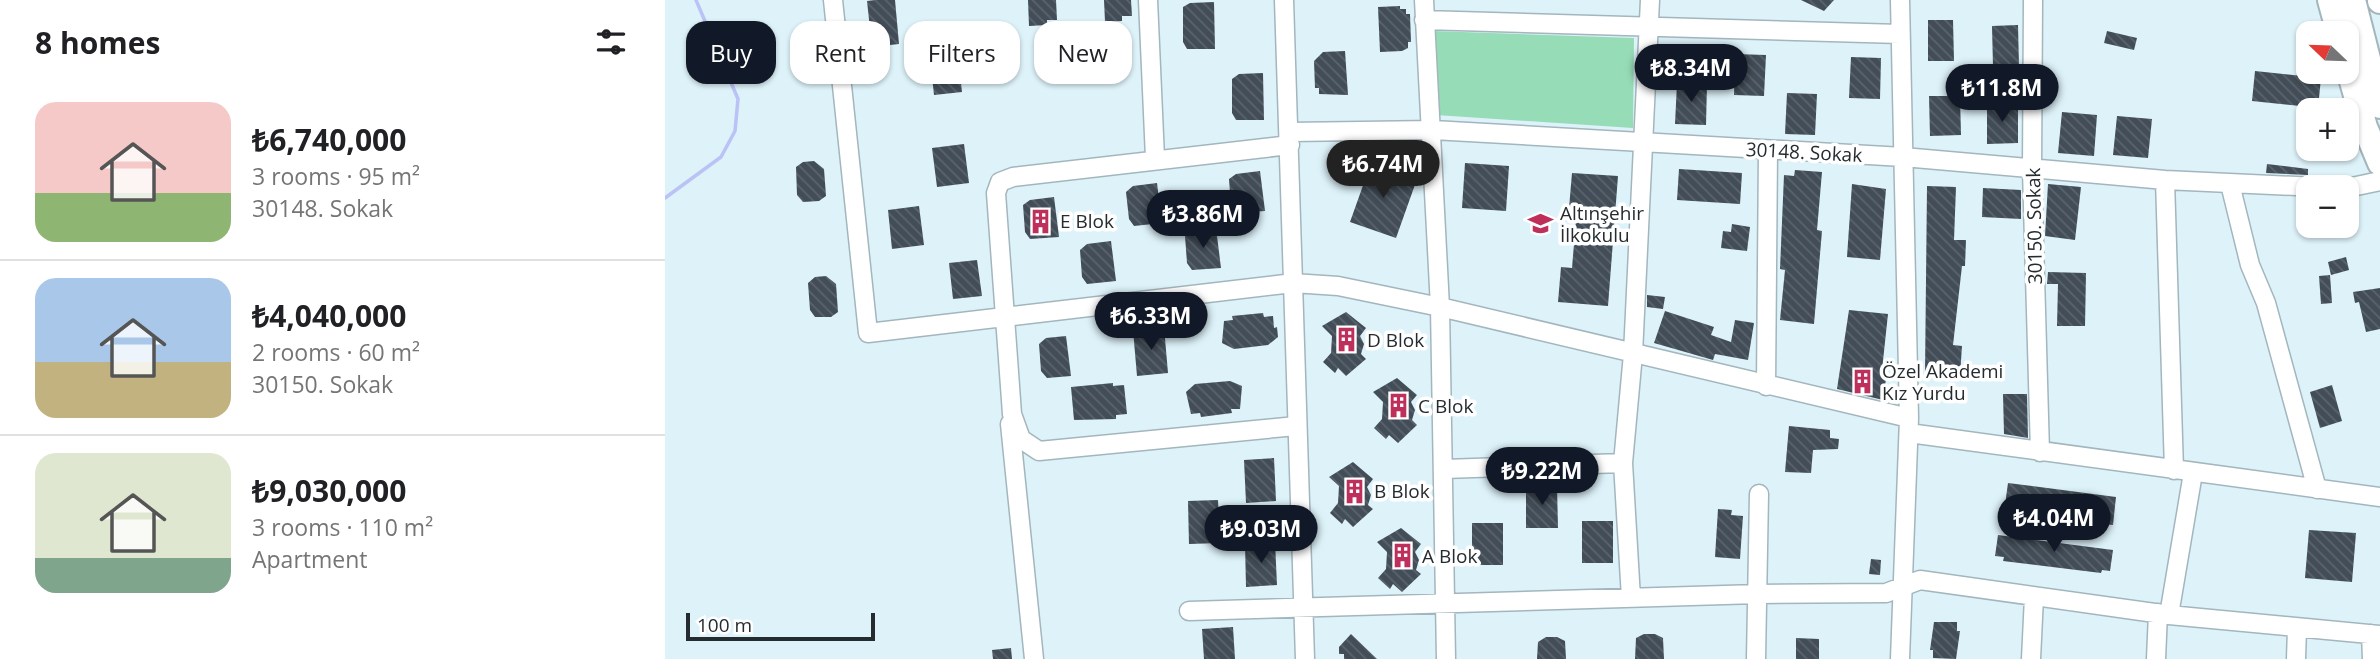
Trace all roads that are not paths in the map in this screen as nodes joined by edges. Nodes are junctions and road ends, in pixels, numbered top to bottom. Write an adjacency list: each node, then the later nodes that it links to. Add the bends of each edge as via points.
1 (833, 0): 31 (street, via 868,333)
2 (1148, 0): 21 (street)
3 (1284, 0): 17 (street)
4 (1424, 0): 10 (street)
5 (1650, 0): 12 (street)
6 (1900, 0): 13 (street)
7 (2033, 0): 23 (street, 30150. Sokak)
8 (2330, 0): 11 (highway)
9 (2353, 0): 15 (highway)
10 (1424, 20): 12 (street); 16 (street)
11 (2336, 21)
12 (1649, 27): 13 (street); 18 (street)
13 (1900, 34): 20 (street)
14 (2353, 84): 22 (highway)
15 (2380, 106)
16 (1433, 130): 17 (street, 30148. Sokak); 18 (street, 30148. Sokak); 30 (street)
17 (1290, 139): 21 (street, 30148. Sokak); 29 (street)
18 (1643, 144): 19 (street, 30148. Sokak); 32 (street)
19 (1768, 150): 20 (street, 30148. Sokak); 33 (street)
20 (1903, 157): 23 (street, 30148. Sokak); 36 (street)
21 (1154, 158): 31 (street, 30148. Sokak, via 1000,182 996,193)
22 (2380, 163)
23 (2032, 170): 24 (street, 30148. Sokak); 37 (street, 30150. Sokak)
24 (2165, 180): 26 (street, 30148. Sokak); 40 (street)
25 (2380, 181): 27 (street)
26 (2230, 184): 28 (street, 30148. Sokak); 42 (street)
27 (2359, 185)
28 (2296, 186)
29 (1293, 283): 30 (street, via 1338,286); 31 (street); 35 (street)
30 (1440, 307): 32 (street); 39 (street)
31 (1002, 318): 34 (street)
32 (1633, 354): 33 (street); 38 (street)
33 (1766, 386): 36 (street)
34 (1012, 414): 35 (street, via 1021,439 1039,451); 55 (street)
35 (1296, 426): 50 (street)
36 (1909, 426): 37 (street); 45 (street)
37 (2040, 452): 40 (street)
38 (1623, 463): 39 (street); 48 (street)
39 (1444, 469): 49 (street)
40 (2174, 470): 41 (street)
41 (2193, 473): 42 (street); 52 (street)
42 (2317, 489): 44 (street)
43 (1759, 495): 46 (street)
44 (2380, 498)
45 (1902, 586): 46 (street, via 1886,593); 47 (street, via 1920,580); 59 (street)
46 (1758, 594): 48 (street); 58 (street)
47 (2034, 597): 52 (street); 60 (street)
48 (1632, 598): 49 (street)
49 (1445, 604): 50 (street); 57 (street)
50 (1304, 607): 51 (street); 56 (street)
51 (1189, 611)
52 (2163, 614): 53 (street); 61 (street)
53 (2297, 628): 54 (street); 62 (street)
54 (2376, 635): 63 (street)
55 (1034, 659)
56 (1305, 659)
57 (1446, 659)
58 (1756, 659)
59 (1900, 659)
60 (2031, 659)
61 (2156, 659)
62 (2297, 659)
63 (2372, 659)

